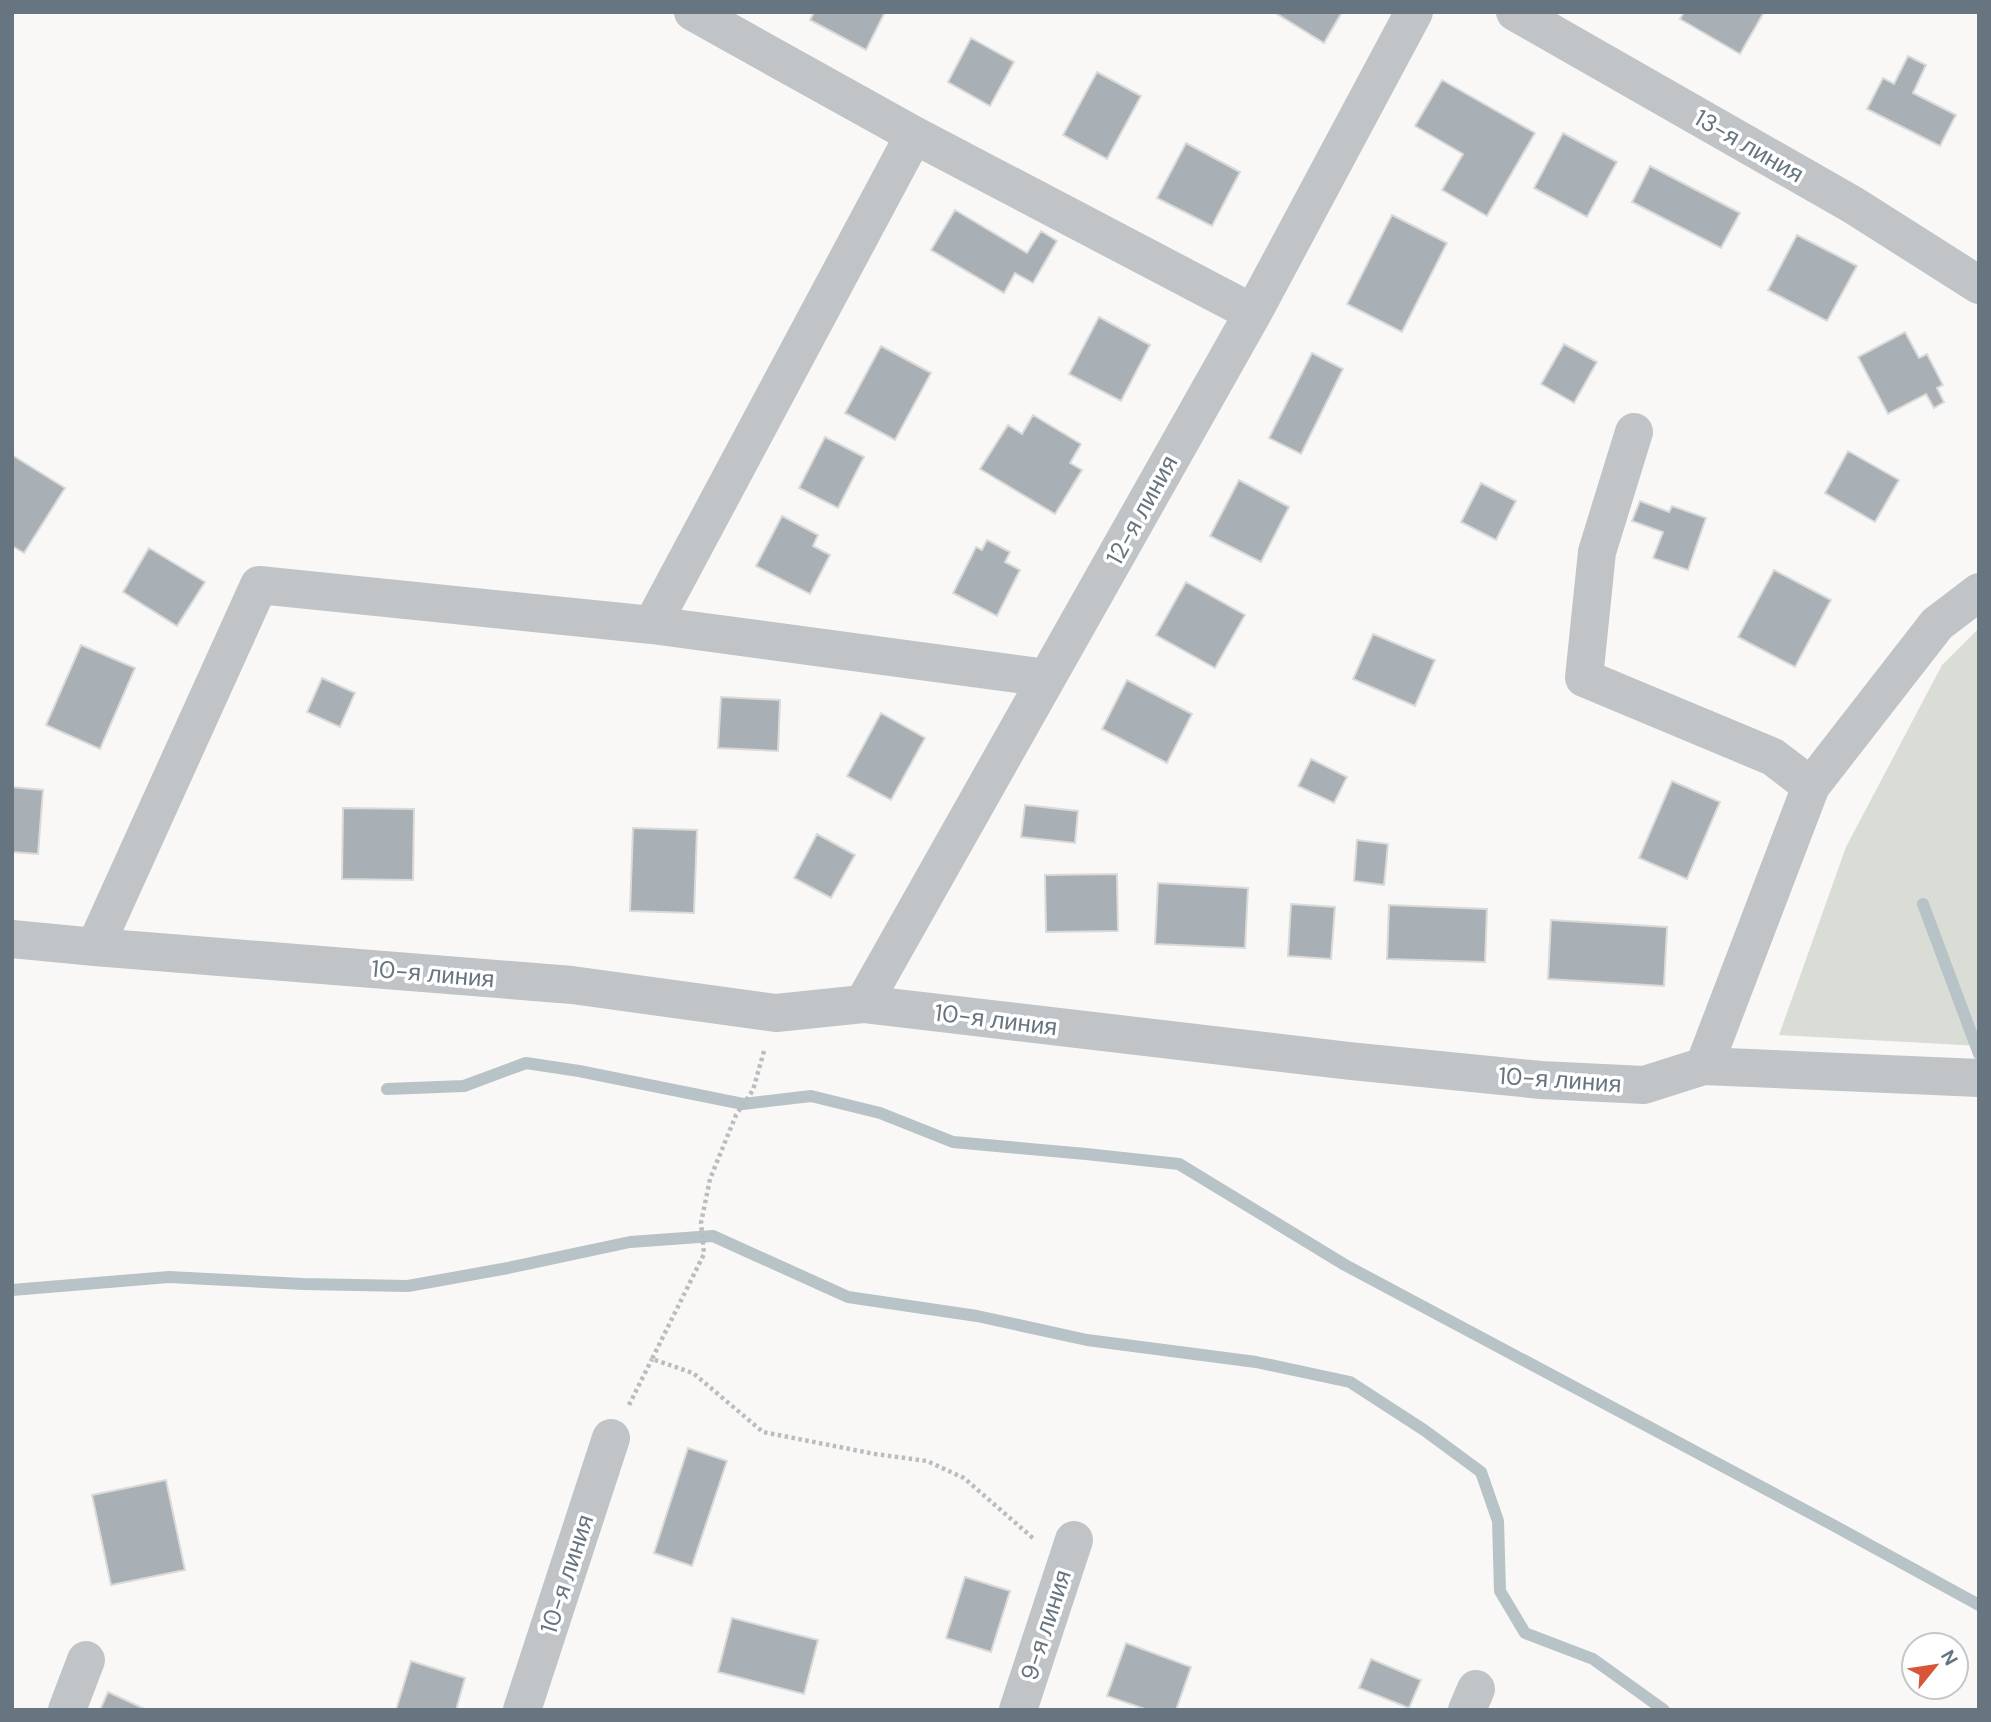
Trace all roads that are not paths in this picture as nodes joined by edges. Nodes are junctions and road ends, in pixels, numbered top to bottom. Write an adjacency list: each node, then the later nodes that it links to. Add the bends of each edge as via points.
1 (693, 12): 4 (street)
2 (1414, 12): 6 (street, 12-я линия)
3 (1515, 12): 5 (street, 13-я линия, via 1853,205)
4 (914, 135): 6 (street); 9 (street)
5 (1979, 285)
6 (1253, 313): 10 (street, 12-я линия)
7 (1634, 432): 11 (street, via 1597,552 1584,678 1773,757)
8 (1979, 592): 11 (street, via 1937,624)
9 (652, 625): 10 (street); 13 (street, via 259,585)
10 (1047, 678): 14 (street, 12-я линия)
11 (1811, 786): 15 (street)
12 (12, 939): 13 (street, 10-я линия)
13 (95, 947): 14 (street, 10-я линия, via 572,985 776,1013)
14 (863, 1004): 15 (street, 10-я линия, via 1541,1080 1644,1085)
15 (1704, 1066): 16 (street, 10-я линия)
16 (1977, 1078)
17 (611, 1438): 21 (street, 10-я линия)
18 (1074, 1540): 22 (street, 9-я линия)
19 (86, 1660): 20 (street)
20 (67, 1710)
21 (522, 1710)
22 (1018, 1710)

